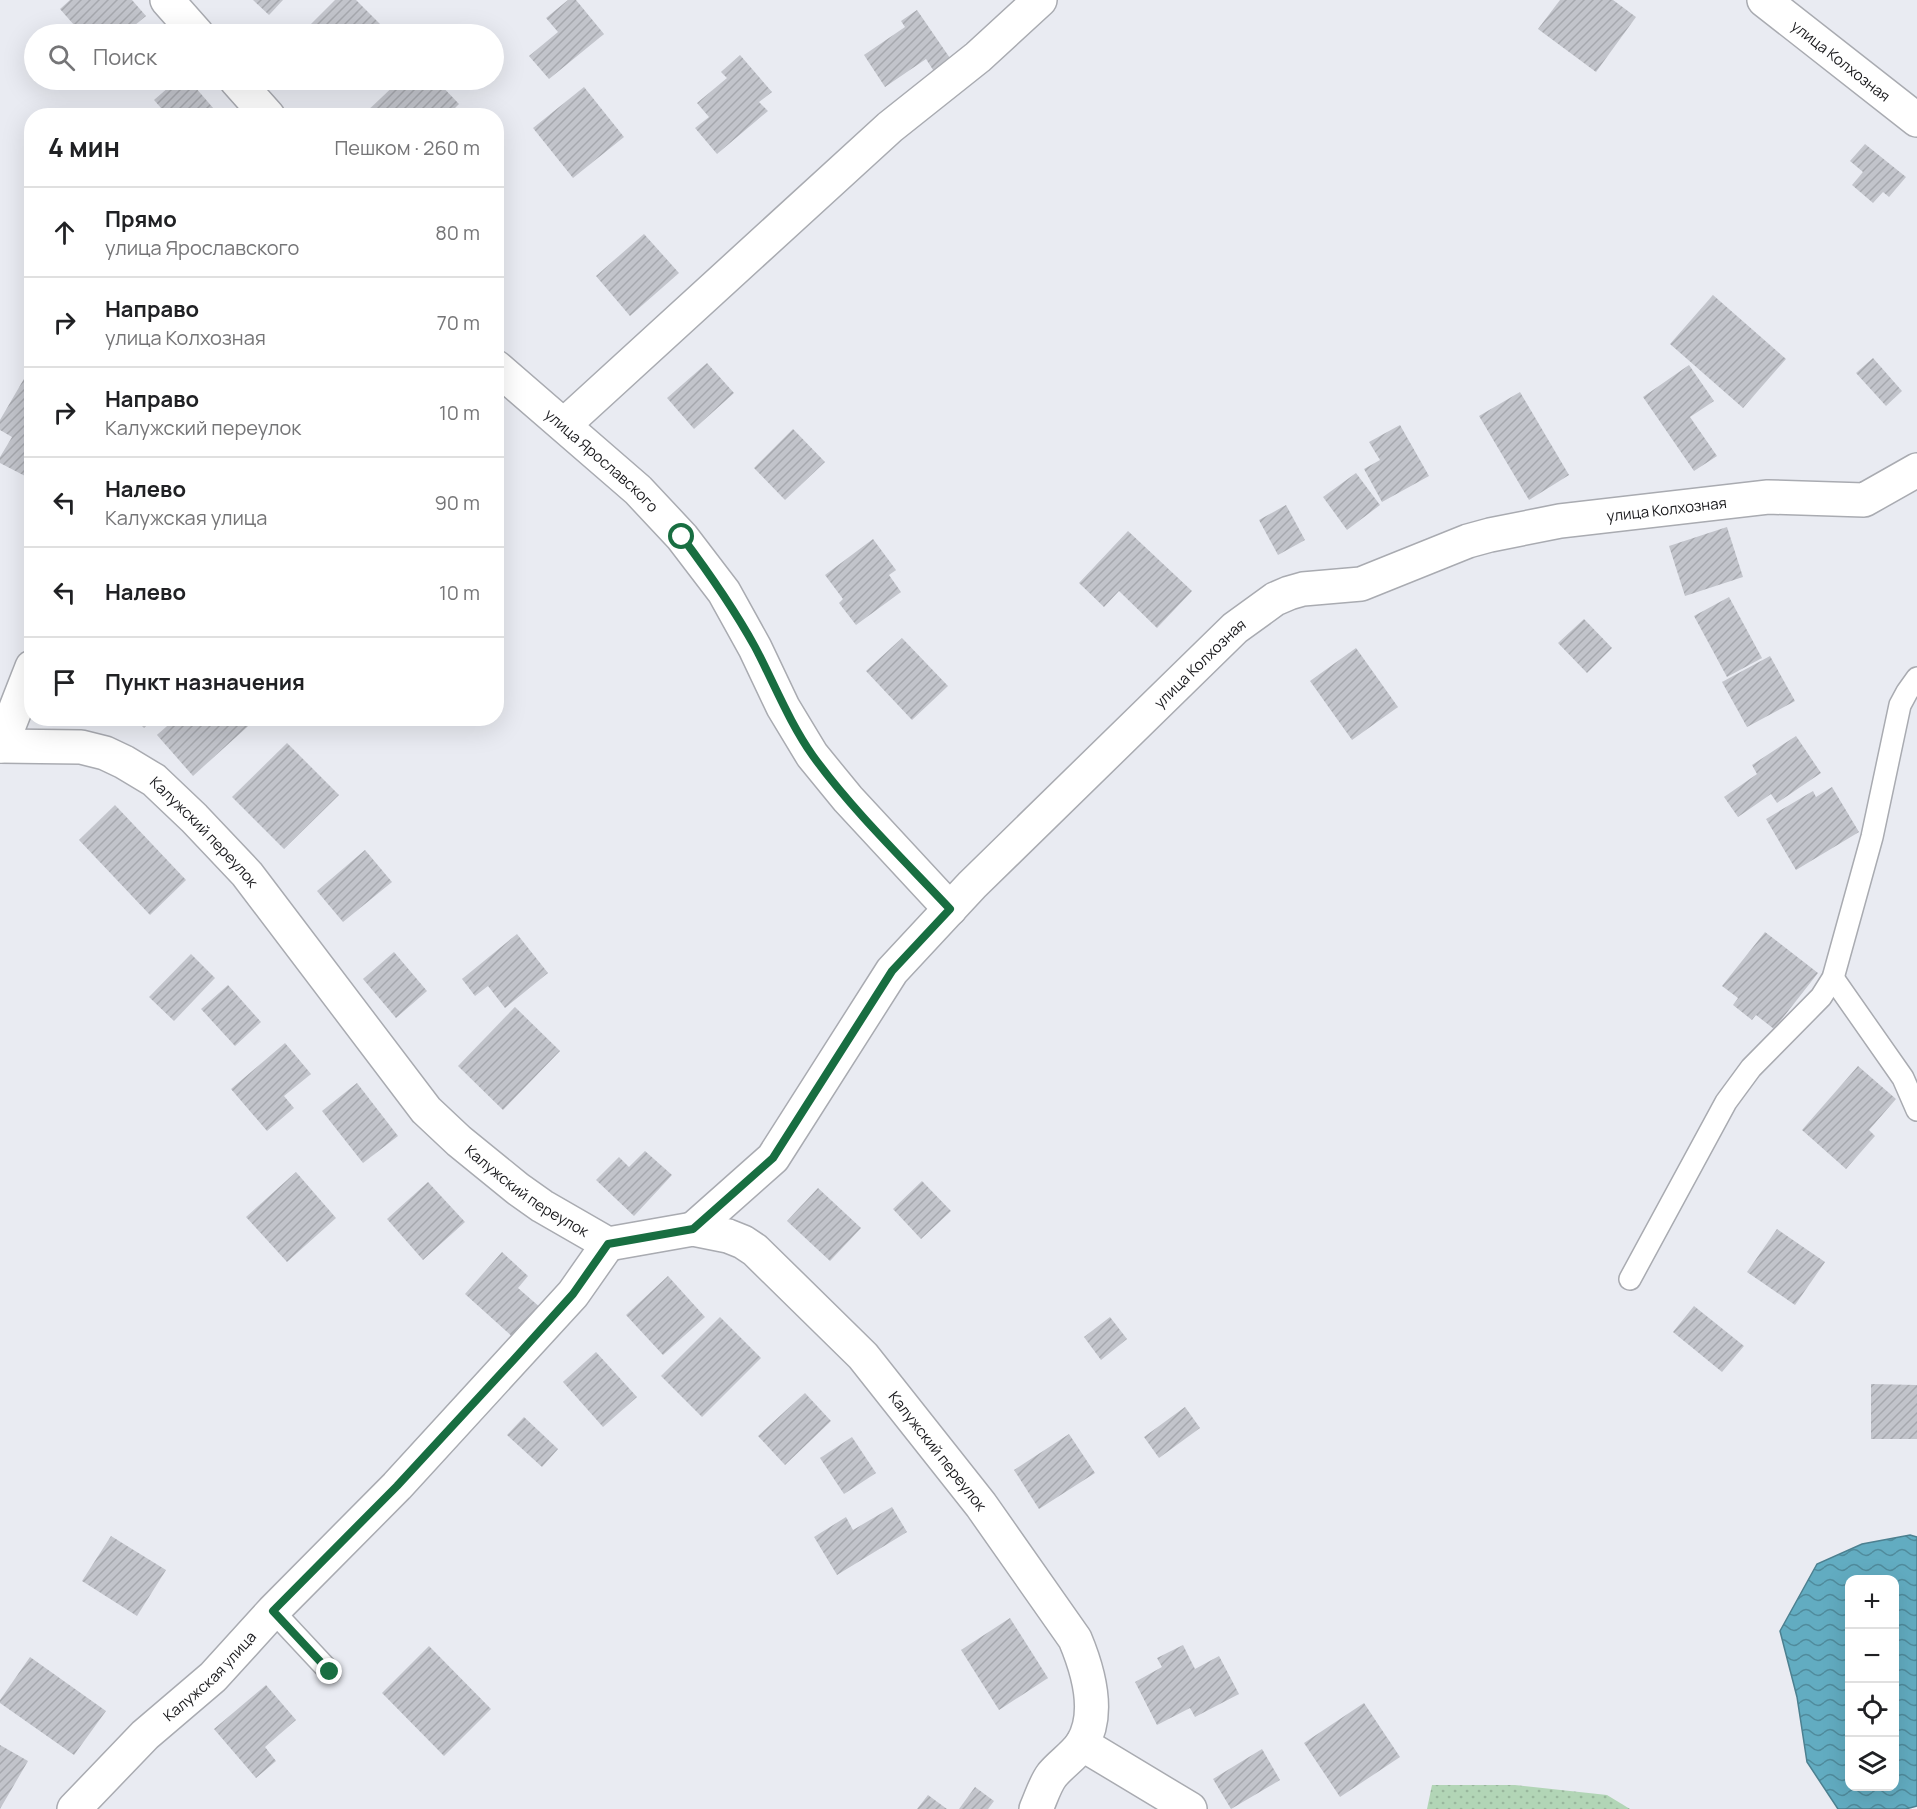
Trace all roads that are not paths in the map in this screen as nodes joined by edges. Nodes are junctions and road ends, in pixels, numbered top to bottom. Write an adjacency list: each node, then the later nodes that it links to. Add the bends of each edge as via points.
1 (167, 0): 4 (street)
2 (1040, 0): 9 (street, via 978,57 890,127)
3 (1764, 0): 7 (street, улица Колхозная)
4 (188, 24)
5 (245, 90): 6 (street)
6 (261, 108)
7 (1917, 120)
8 (504, 374): 9 (street, улица Ярославского)
9 (564, 425): 14 (street, улица Ярославского, via 638,490 682,537 723,592 812,755)
10 (1917, 470): 14 (street, улица Колхозная, via 1864,500 1768,497 1560,521 1468,541 1362,585 1303,589 1275,599 1234,628)
11 (1917, 678): 15 (lane, via 1900,705 1872,837)
12 (24, 687): 13 (street)
13 (1, 746): 18 (street, Калужский переулок, via 92,749 154,780 247,874 426,1110 518,1189)
14 (950, 909): 17 (street, улица Колхозная, via 892,971 773,1158)
15 (1833, 978): 16 (lane, via 1903,1078); 19 (lane, via 1821,997 1751,1068 1726,1102)
16 (1917, 1110)
17 (693, 1229): 18 (street, Калужский переулок); 22 (street, Калужский переулок, via 728,1236 755,1250 863,1356 981,1506 1075,1640 1087,1670 1091,1704)
18 (608, 1244): 20 (street, Калужская улица, via 573,1294 518,1355 397,1486)
19 (1630, 1279)
20 (273, 1611): 21 (lane); 23 (street, Калужская улица, via 213,1677 145,1736)
21 (330, 1672)
22 (1082, 1744): 24 (street, via 1050,1777); 25 (street)
23 (74, 1809)
24 (1036, 1809)
25 (1190, 1809)

